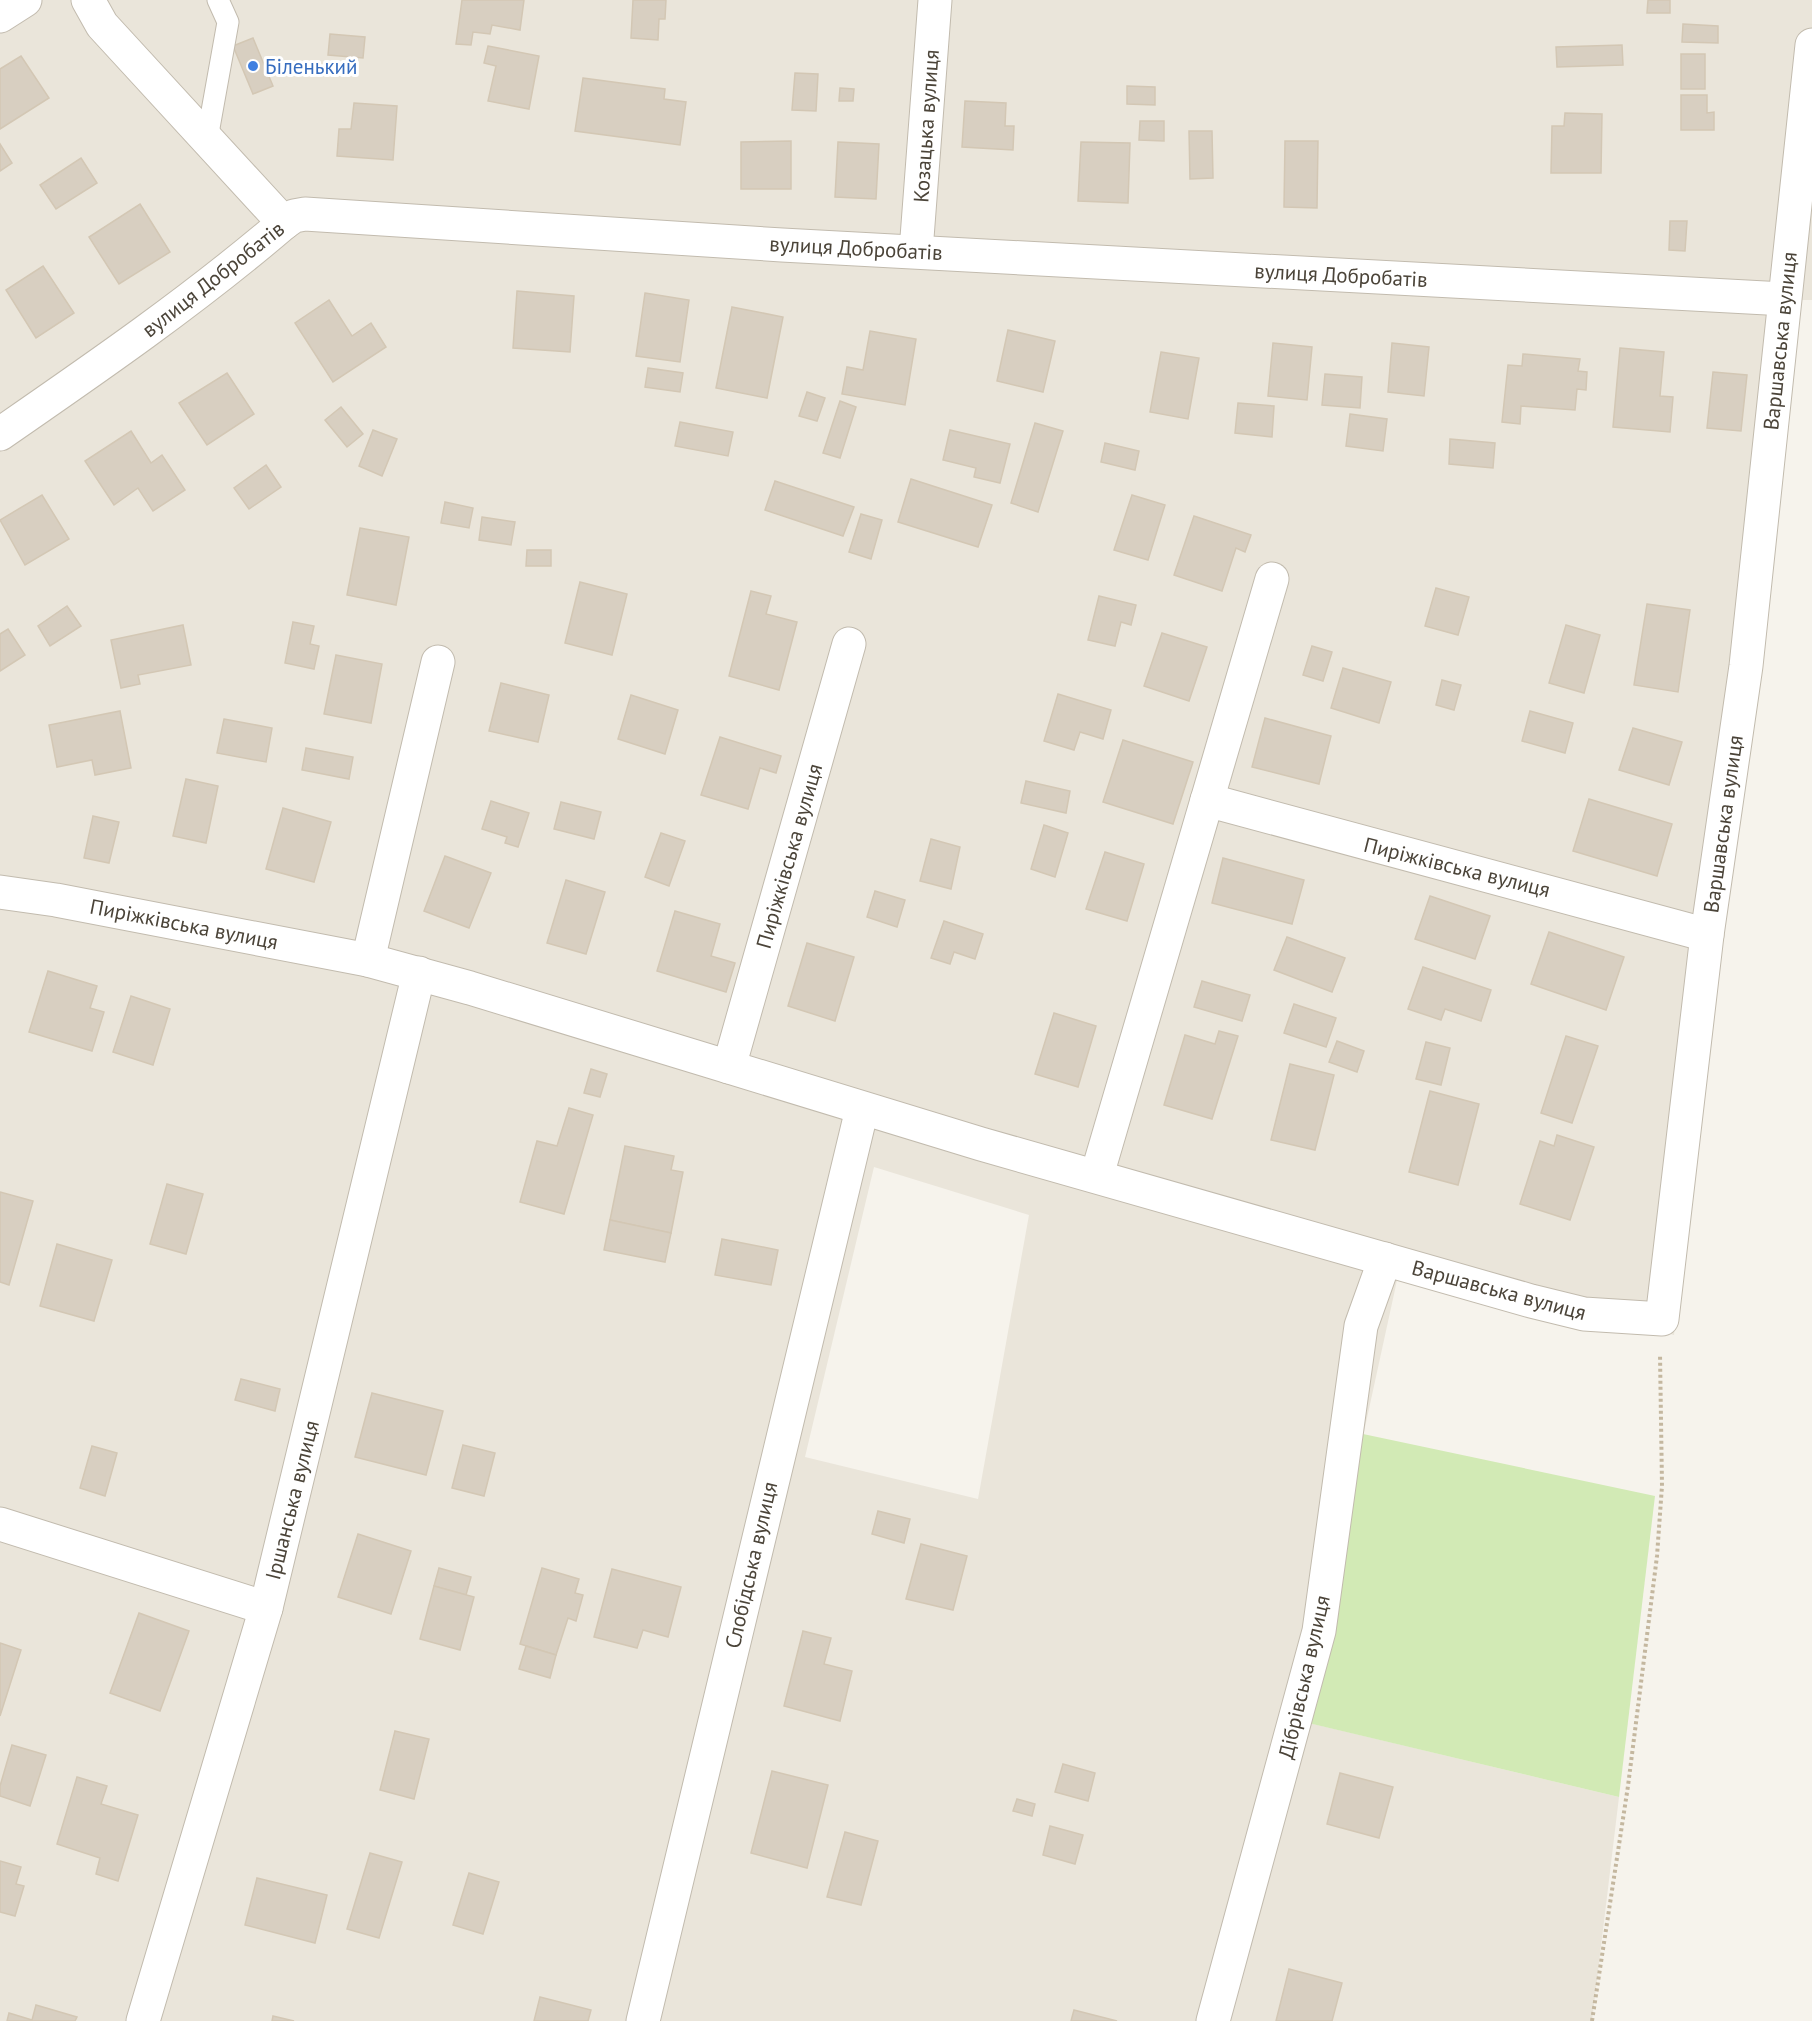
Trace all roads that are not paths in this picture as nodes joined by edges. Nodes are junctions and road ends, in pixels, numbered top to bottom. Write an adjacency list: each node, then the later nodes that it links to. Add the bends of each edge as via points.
1 (25, 0): 5 (street)
2 (88, 0): 7 (street, via 102,25)
3 (218, 0): 7 (lane, via 228,22)
4 (935, 0): 9 (street, Козацька вулиця)
5 (0, 16)
6 (1812, 45): 10 (street, Варшавська вулиця)
7 (207, 139): 8 (street)
8 (284, 223): 9 (street, вулиця Добробатів, via 294,216 323,213); 11 (street, вулиця Добробатів, via 160,323)
9 (916, 252): 10 (street, вулиця Добробатів)
10 (1784, 299): 17 (street, Варшавська вулиця, via 1746,666)
11 (0, 434)
12 (1272, 579): 15 (street)
13 (849, 644): 20 (street, Пиріжківська вулиця)
14 (438, 662): 18 (street)
15 (1207, 800): 17 (street, Пиріжківська вулиця); 22 (street)
16 (0, 892): 18 (street, Пиріжківська вулиця)
17 (1707, 935): 23 (street, Варшавська вулиця, via 1662,1319 1564,1310)
18 (368, 960): 19 (street, Пиріжківська вулиця)
19 (419, 973): 20 (street, Пиріжківська вулиця); 25 (street, Іршанська вулиця)
20 (729, 1067): 21 (street, Пиріжківська вулиця)
21 (862, 1109): 22 (street, Пиріжківська вулиця); 27 (street, Слобідська вулиця)
22 (1097, 1175): 23 (street, Пиріжківська вулиця)
23 (1384, 1259): 28 (street, Дібрівська вулиця, via 1361,1326 1319,1631)
24 (0, 1524): 25 (street)
25 (266, 1608): 26 (street, Іршанська вулиця)
26 (143, 2021)
27 (643, 2021)
28 (1213, 2021)

